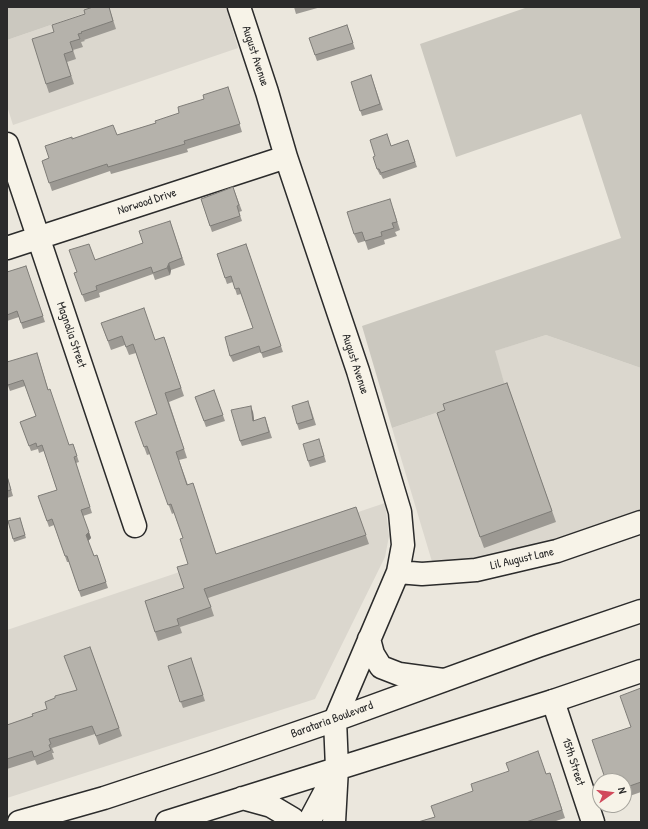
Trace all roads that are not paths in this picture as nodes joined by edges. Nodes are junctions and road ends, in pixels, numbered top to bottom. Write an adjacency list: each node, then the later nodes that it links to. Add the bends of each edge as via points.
1 (239, 7): 3 (street, August Avenue)
2 (7, 144): 4 (street, Magnolia Street)
3 (286, 157): 4 (street, Norwood Drive); 8 (street, August Avenue, via 358,371 400,512 403,545)
4 (38, 238): 5 (street, Norwood Drive); 7 (street, Magnolia Street)
5 (7, 248)
6 (641, 522): 8 (street, Lil August Lane, via 557,551 476,570 422,574)
7 (135, 526)
8 (398, 572): 10 (street, August Avenue)
9 (641, 611): 12 (street, Barataria Boulevard)
10 (369, 639): 12 (street, via 373,654 381,667 399,674); 14 (street, August Avenue)
11 (641, 671): 13 (street)
12 (444, 680): 14 (street, Barataria Boulevard)
13 (553, 701): 15 (street); 22 (street, 15th Street)
14 (335, 720): 15 (street); 17 (street, Barataria Boulevard, via 104,798)
15 (337, 768): 16 (street); 20 (street); 21 (street)
16 (242, 798): 18 (street); 19 (street, via 271,806)
17 (19, 822)
18 (167, 822)
19 (295, 822)
20 (309, 822)
21 (334, 822)
22 (593, 822)

